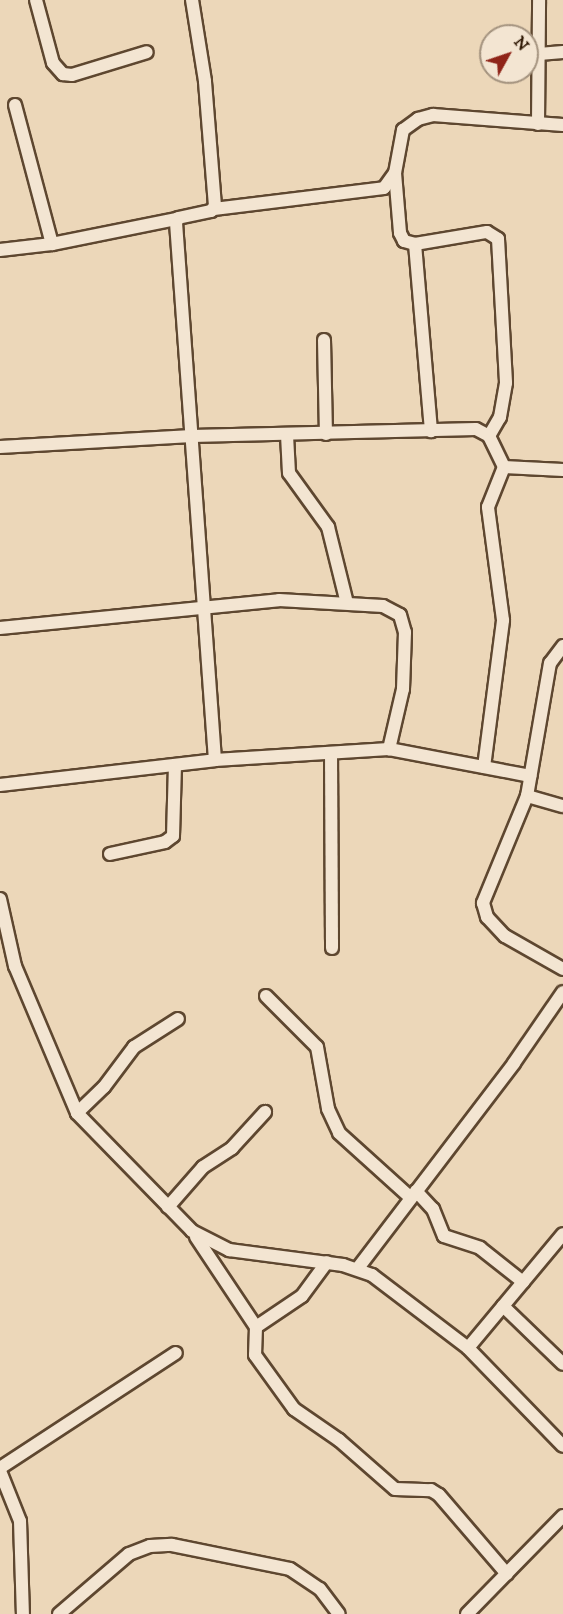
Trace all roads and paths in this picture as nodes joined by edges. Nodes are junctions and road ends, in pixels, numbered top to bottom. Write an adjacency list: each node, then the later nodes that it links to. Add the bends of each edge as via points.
1 (36, 0): 5 (street, via 53,63 63,74 72,75)
2 (192, 0): 13 (street, via 205,81)
3 (539, 0): 4 (street)
4 (539, 24)
5 (147, 51)
6 (563, 52): 7 (street)
7 (539, 54)
8 (538, 84): 10 (street)
9 (15, 105): 15 (street)
10 (538, 124): 11 (street); 12 (street, via 433,115 418,118 403,130)
11 (563, 125)
12 (395, 173): 13 (street, via 380,190); 16 (street, via 400,233 404,241)
13 (214, 209): 14 (street)
14 (176, 219): 15 (street); 22 (street)
15 (52, 244): 17 (street)
16 (415, 244): 19 (street); 23 (street, via 487,232 498,239 506,383 500,417)
17 (0, 250)
18 (324, 340): 20 (street)
19 (431, 431): 20 (street); 23 (street, via 476,429)
20 (326, 434): 21 (street)
21 (287, 435): 22 (street); 27 (street, via 289,473 328,527)
22 (192, 436): 24 (street); 28 (street)
23 (489, 436): 25 (street)
24 (0, 447)
25 (504, 467): 26 (street); 35 (street, via 488,507 503,620)
26 (563, 470)
27 (347, 603): 28 (street, via 279,600); 31 (street, via 395,610 403,622 403,689)
28 (204, 610): 29 (street); 33 (street)
29 (0, 628)
30 (563, 646): 36 (street, via 550,663)
31 (389, 750): 32 (street); 35 (street)
32 (331, 753): 33 (street); 42 (street)
33 (215, 760): 34 (street)
34 (175, 765): 37 (street); 40 (street, via 172,836 165,842)
35 (484, 767): 36 (street)
36 (530, 776): 38 (street)
37 (0, 785)
38 (527, 795): 39 (street); 43 (street, via 483,903 487,917 506,936)
39 (563, 806)
40 (110, 854)
41 (0, 898): 48 (street, via 15,966)
42 (332, 948)
43 (563, 969)
44 (563, 992): 49 (street)
45 (266, 996): 49 (street, via 317,1047 328,1109 339,1133)
46 (178, 1019): 48 (street, via 134,1047 104,1088)
47 (265, 1112): 50 (street, via 232,1148 203,1167)
48 (77, 1113): 50 (street)
49 (414, 1195): 54 (street); 55 (street, via 433,1209 444,1236 480,1248)
50 (168, 1207): 51 (street)
51 (192, 1231): 53 (street, via 229,1250); 57 (street)
52 (563, 1234): 55 (street)
53 (327, 1262): 54 (street); 57 (street, via 302,1296)
54 (358, 1268): 58 (street)
55 (523, 1282): 56 (street)
56 (503, 1306): 58 (street); 60 (street)
57 (256, 1327): 64 (street, via 255,1355 294,1409 339,1440 395,1489 431,1490 439,1495)
58 (468, 1348): 61 (street)
59 (176, 1353): 62 (street)
60 (563, 1364)
61 (563, 1446)
62 (0, 1469): 65 (street, via 20,1521)
63 (563, 1516): 64 (street)
64 (507, 1574): 68 (street)
65 (23, 1614)
66 (59, 1614): 67 (street, via 129,1554 150,1545 172,1545 290,1569 320,1589)
67 (339, 1614)
68 (467, 1614)

